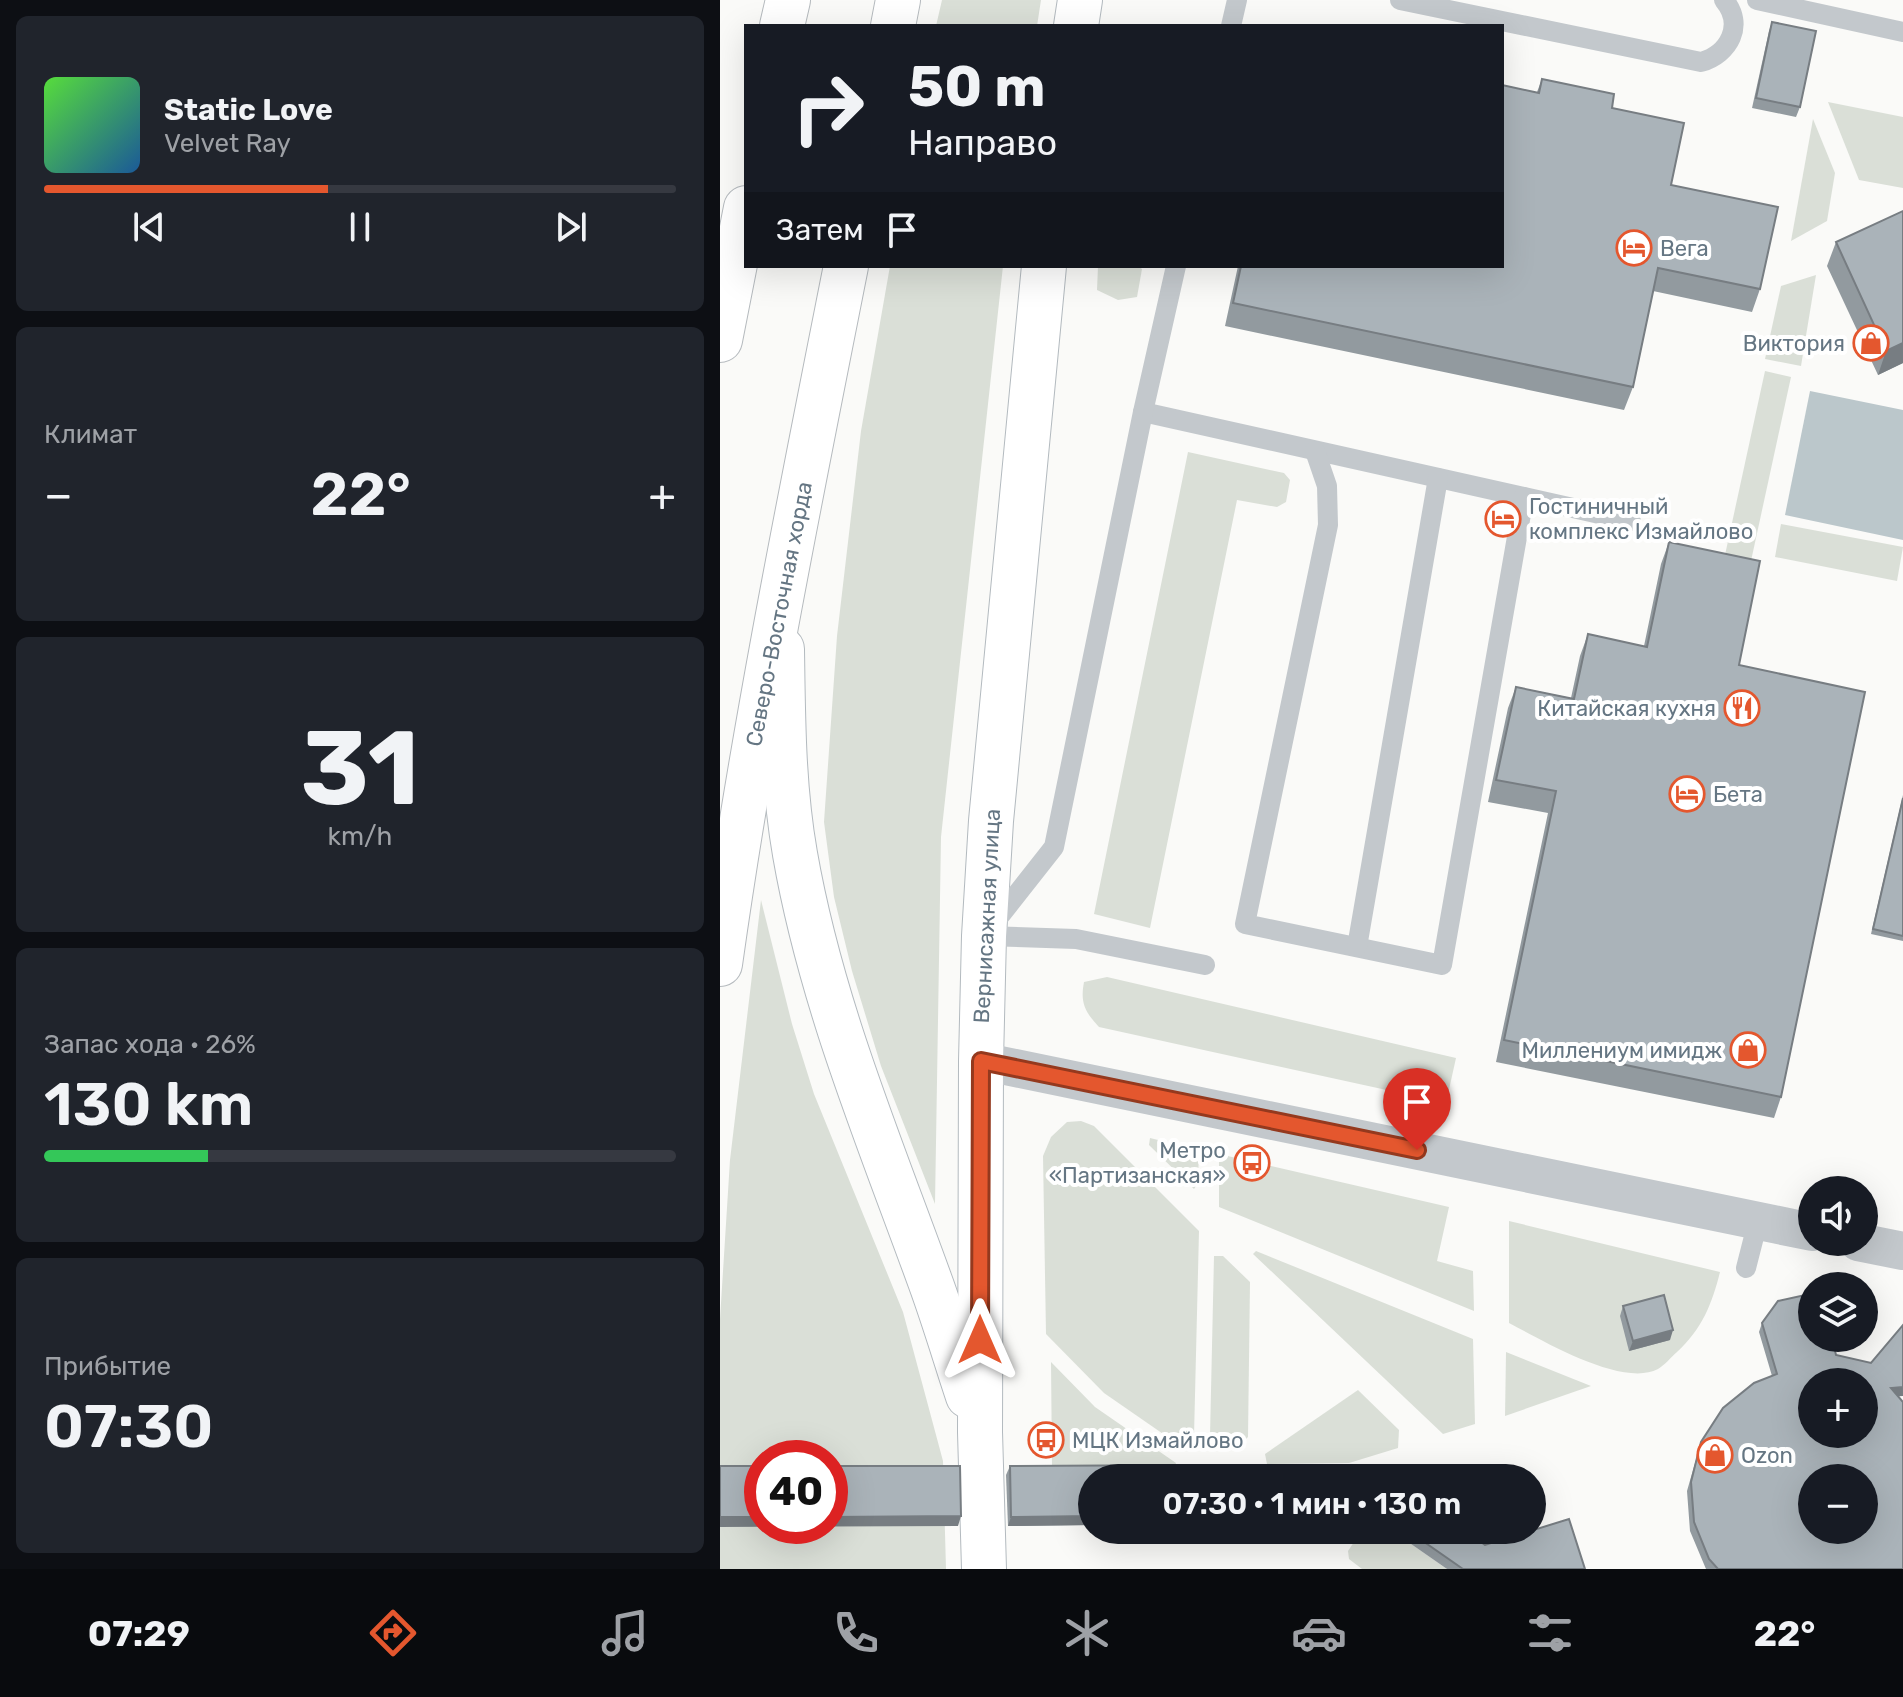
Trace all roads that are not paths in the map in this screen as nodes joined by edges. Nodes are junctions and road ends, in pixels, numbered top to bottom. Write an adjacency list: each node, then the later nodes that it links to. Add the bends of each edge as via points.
1 (788, 0): 8 (main road)
2 (898, 0): 9 (main road)
3 (1080, 0): 10 (main road)
4 (1237, 0): 11 (lane)
5 (1400, 0): 6 (lane, via 1701,62 1724,51 1731,40 1733,15)
6 (1724, 0)
7 (1757, 0): 12 (lane)
8 (782, 24)
9 (893, 24)
10 (1076, 24)
11 (1231, 24)
12 (1903, 32)
13 (744, 218): 17 (main road)
14 (846, 268): 23 (main road, Северо-Восточная хорда)
15 (1044, 268): 24 (main road, Вернисажная улица)
16 (1176, 268): 18 (lane)
17 (720, 340)
18 (1143, 412): 19 (lane); 24 (lane, via 1054,847)
19 (1315, 451): 20 (lane); 25 (lane, via 1327,486 1328,525 1245,924)
20 (1438, 478): 21 (lane); 25 (lane)
21 (1524, 497): 22 (lane); 25 (lane, via 1442,965)
22 (1631, 521)
23 (781, 594): 26 (main road, Северо-Восточная хорда); 34 (main road, via 784,753 795,853 820,967 854,1079)
24 (984, 936): 27 (lane, via 1076,939); 28 (main road, Вернисажная улица)
25 (1357, 947)
26 (720, 964)
27 (1205, 965)
28 (981, 1061): 29 (street); 34 (main road, Вернисажная улица)
29 (1758, 1221): 30 (street); 33 (lane)
30 (1798, 1229)
31 (1878, 1246): 32 (street)
32 (1903, 1251)
33 (1746, 1268)
34 (980, 1432): 35 (main road, Вернисажная улица)
35 (984, 1569)

